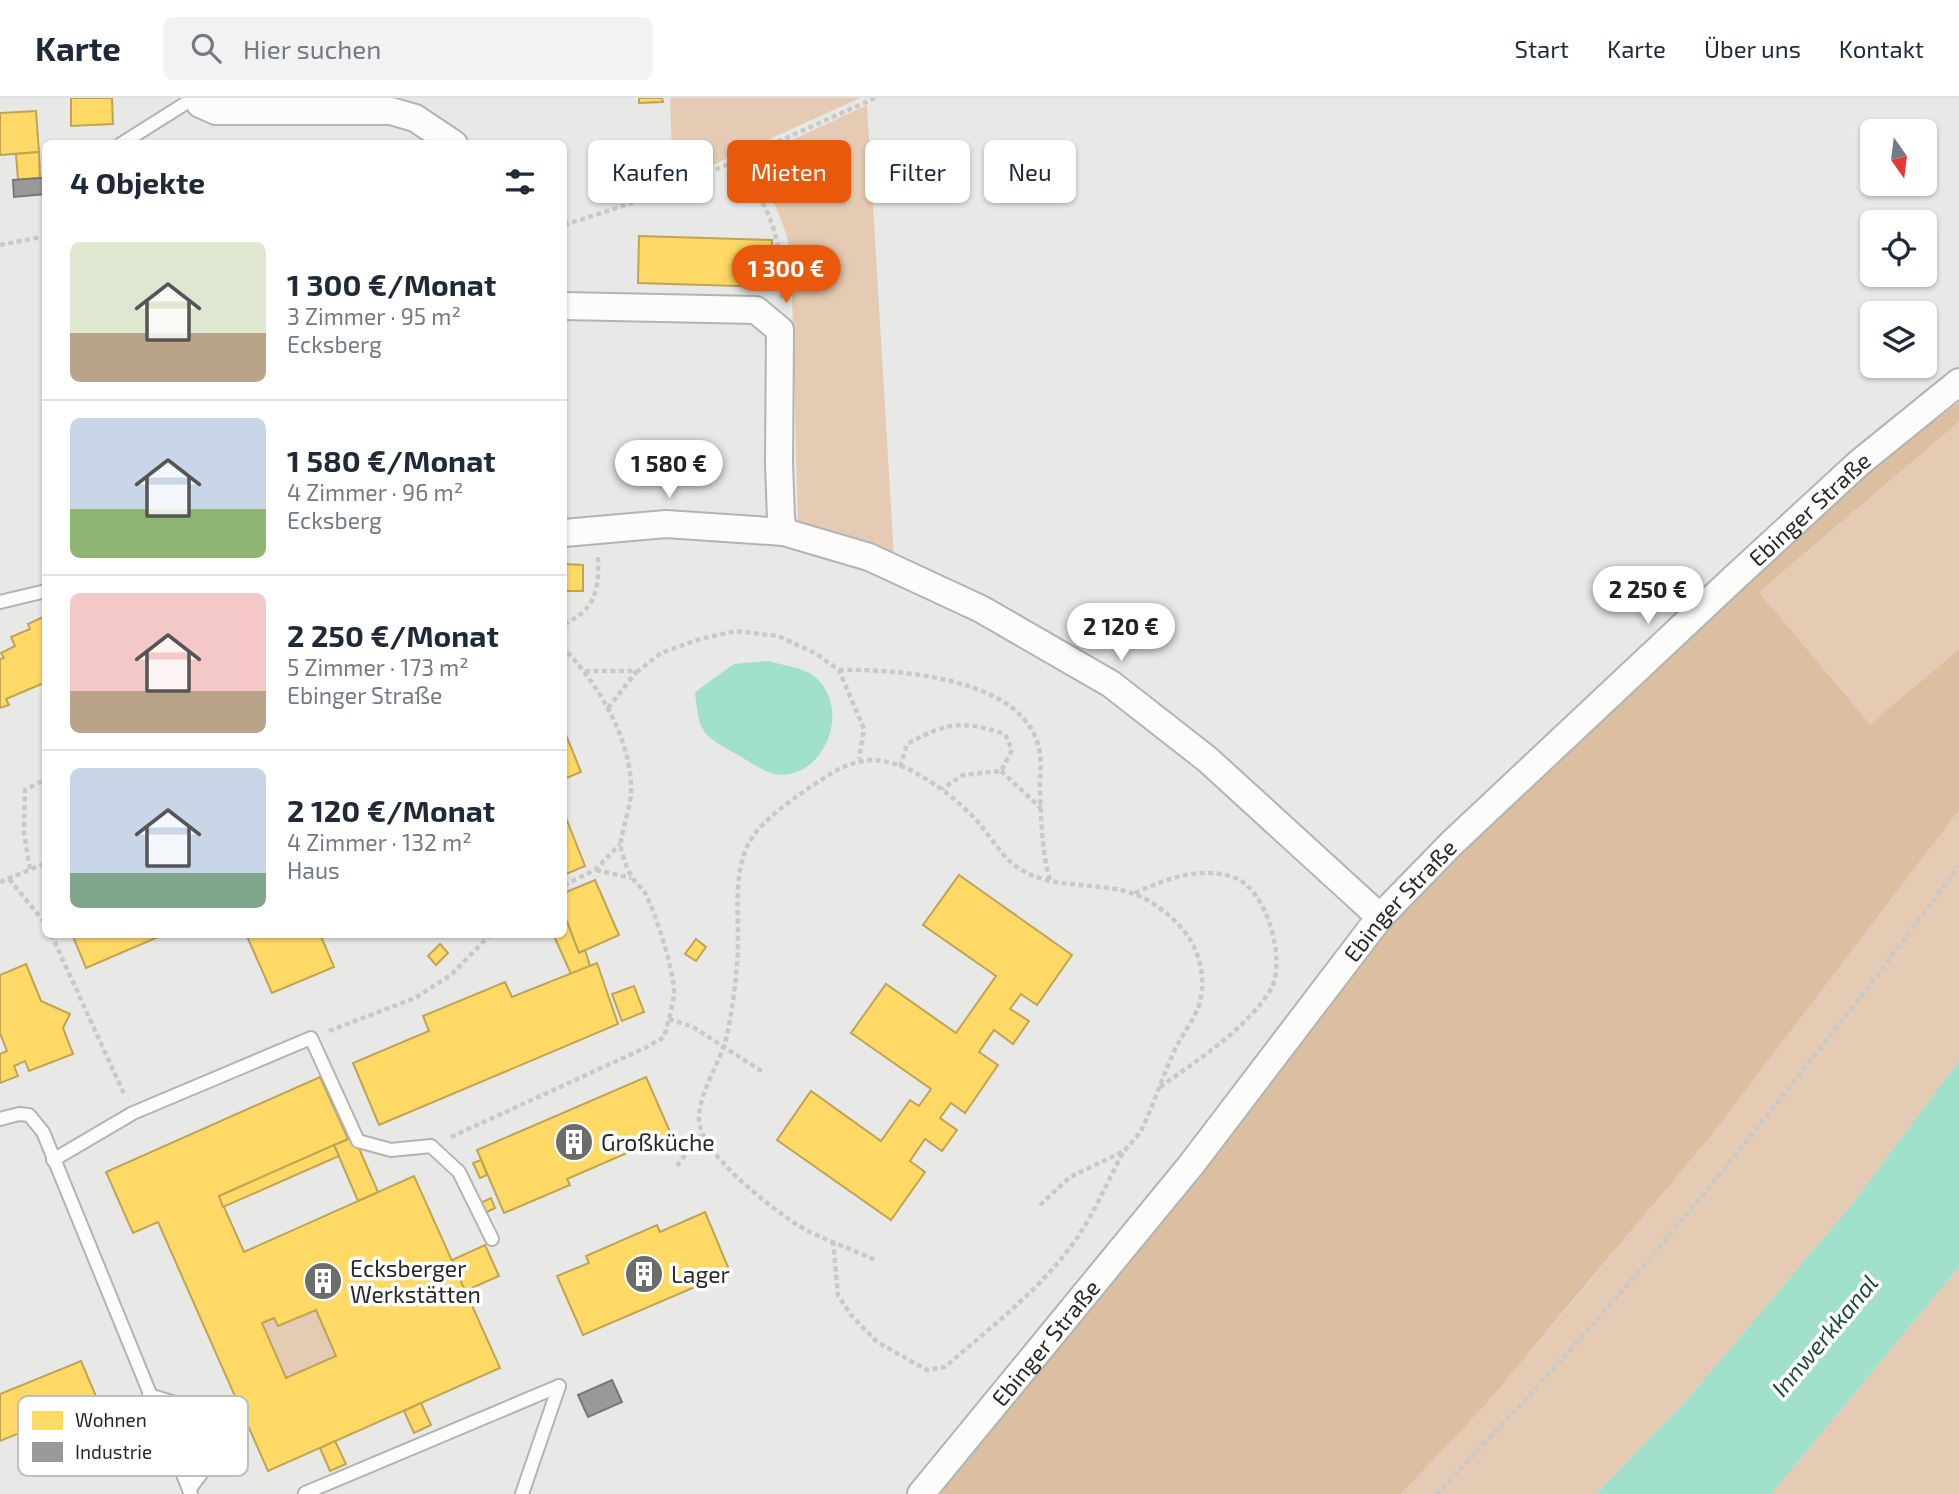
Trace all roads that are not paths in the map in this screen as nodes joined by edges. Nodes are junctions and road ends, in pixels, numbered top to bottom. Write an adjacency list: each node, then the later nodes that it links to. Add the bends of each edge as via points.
1 (196, 98): 2 (lane); 3 (street, via 216,111 391,111 415,117)
2 (128, 140)
3 (448, 140)
4 (567, 306): 6 (street, via 756,310 780,330 779,463)
5 (1959, 382): 10 (street, Ebinger Straße, via 1859,463 1742,571 1451,844)
6 (784, 532): 7 (street, via 699,524); 10 (street, via 869,557 956,598 1111,684 1208,759)
7 (567, 533)
8 (42, 592): 9 (lane)
9 (0, 602)
10 (1380, 917): 20 (street, Ebinger Straße, via 1191,1165)
11 (0, 1119): 12 (lane, via 19,1114 37,1121)
12 (53, 1160): 13 (lane, via 133,1113 312,1038 359,1141 391,1150 431,1146 459,1172); 14 (lane)
13 (492, 1240)
14 (149, 1395): 15 (lane)
15 (152, 1396)
16 (201, 1476): 17 (lane)
17 (190, 1492)
18 (305, 1493): 19 (lane, via 559,1385)
19 (522, 1494)
20 (920, 1494)

